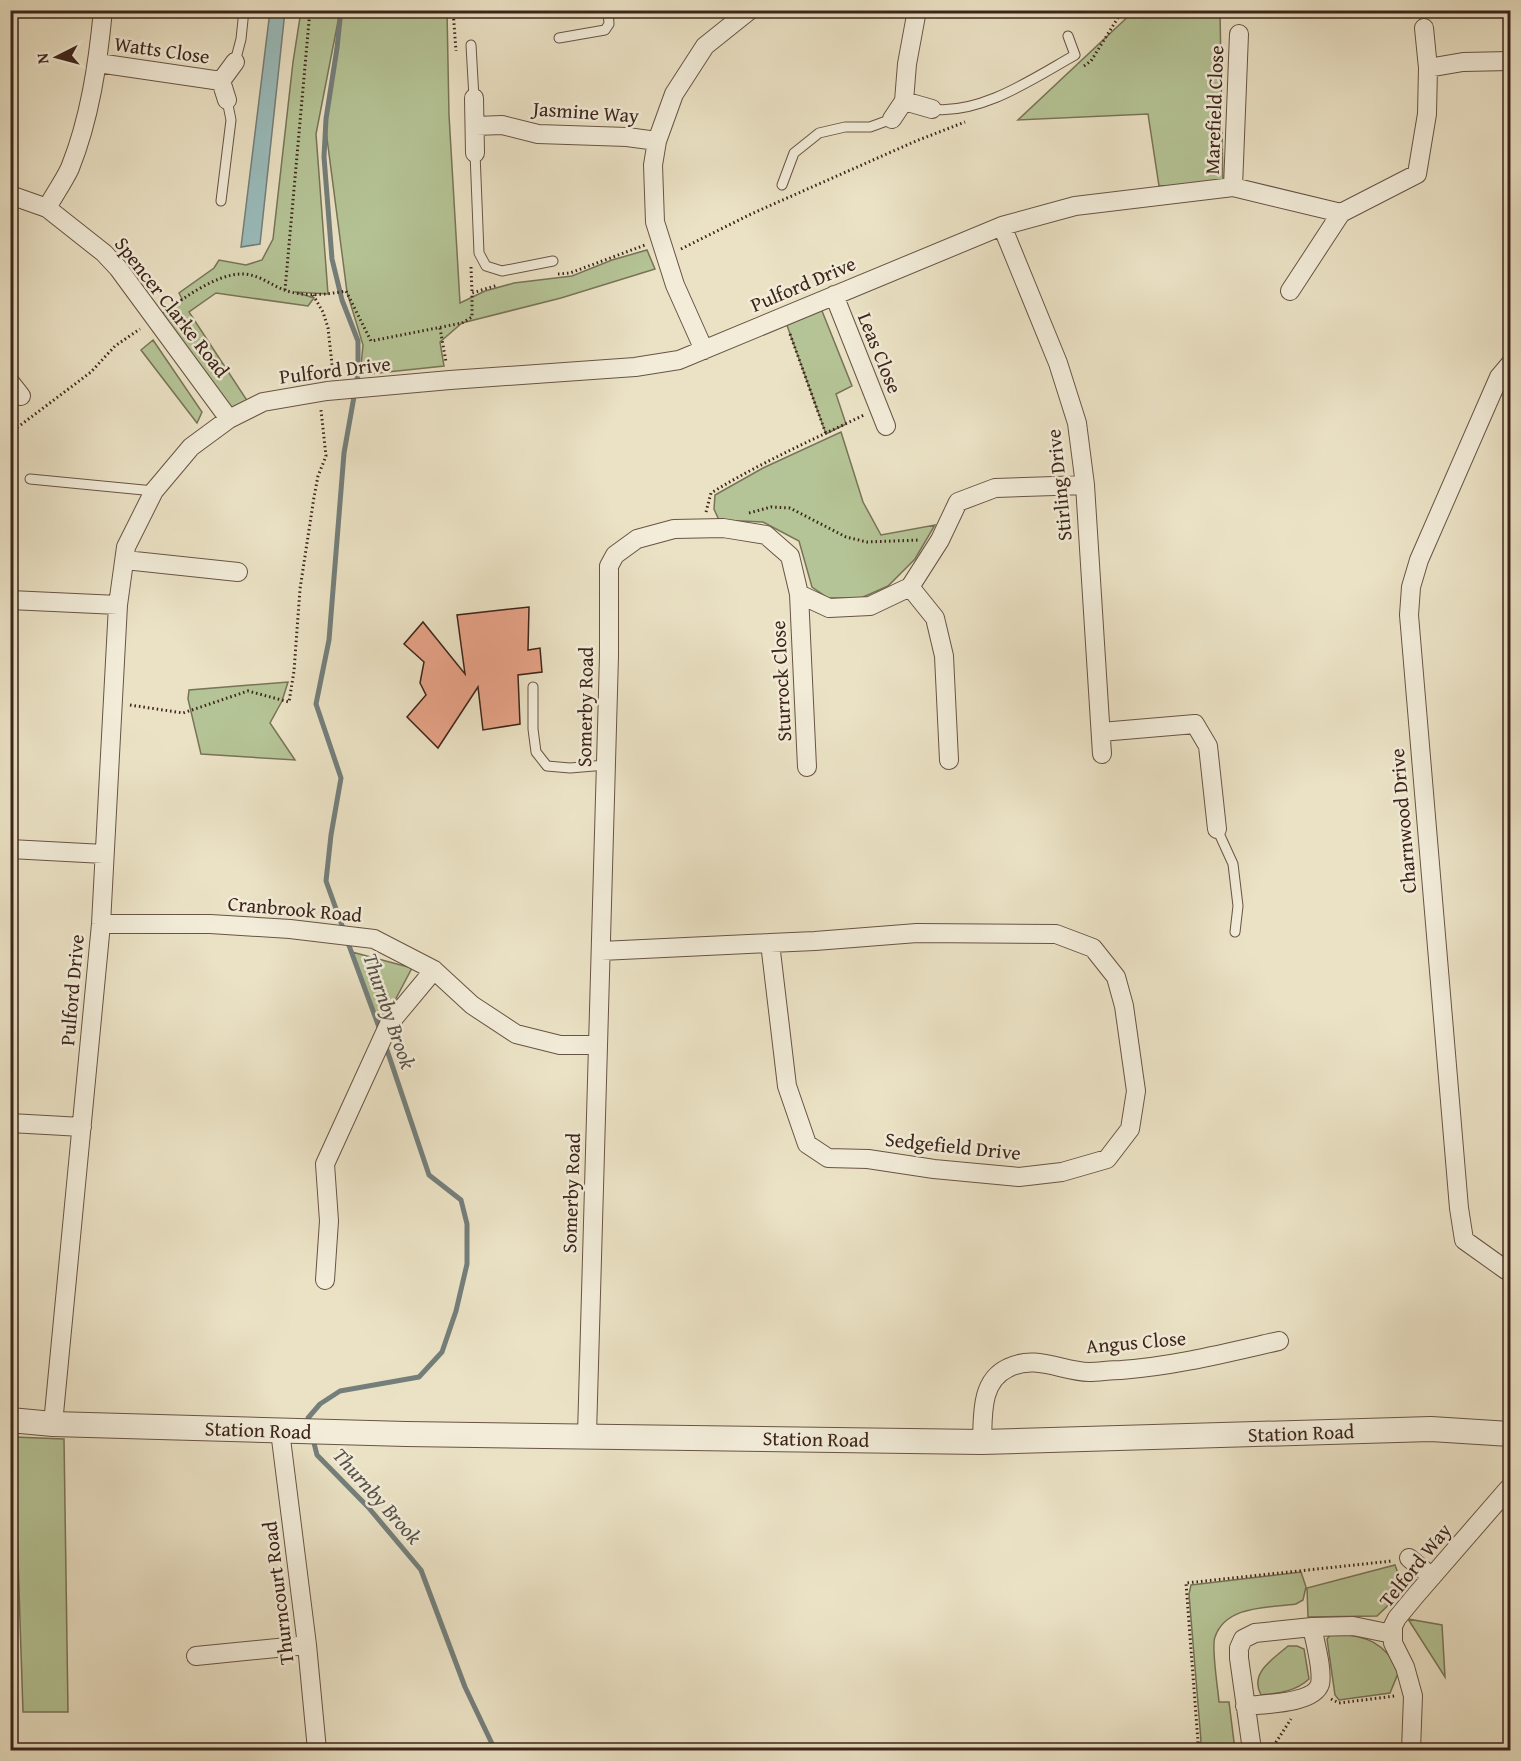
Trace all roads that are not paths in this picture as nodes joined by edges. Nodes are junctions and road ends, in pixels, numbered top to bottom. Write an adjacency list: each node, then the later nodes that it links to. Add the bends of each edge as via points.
1 (103, 10): 13 (street)
2 (244, 10): 12 (lane, Watts Close)
3 (608, 10): 9 (lane, via 609,24 605,30)
4 (917, 10): 18 (street)
5 (749, 11): 22 (street, via 705,46 674,94)
6 (1424, 28): 14 (street)
7 (1239, 34): 25 (street, Marefield Close)
8 (1068, 36): 19 (lane, via 1076,55 998,98 948,111)
9 (559, 39)
10 (471, 45): 16 (lane)
11 (1510, 61): 14 (street, via 1463,62)
12 (235, 62): 15 (street, Watts Close)
13 (98, 63): 15 (street, Watts Close); 28 (street, via 69,169)
14 (1428, 68): 29 (street, via 1427,114 1417,174)
15 (220, 81): 17 (street, Watts Close)
16 (474, 98): 21 (street)
17 (227, 100): 27 (lane, Watts Close, via 231,120)
18 (904, 100): 19 (street); 20 (street)
19 (932, 109)
20 (892, 119): 24 (lane, via 870,127 819,132 794,153)
21 (476, 126): 22 (street, Jasmine Way, via 502,124 538,134 627,136); 23 (street)
22 (657, 141): 34 (street, via 653,165 655,222 675,285)
23 (476, 153): 31 (lane, via 479,253 486,266 502,271)
24 (782, 185)
25 (1233, 188): 29 (street, Pulford Drive); 30 (street, Pulford Drive, via 1075,206)
26 (10, 195): 28 (street, Spencer Clarke Road)
27 (221, 201)
28 (47, 208): 36 (street, Spencer Clarke Road, via 118,268)
29 (1341, 213): 32 (street)
30 (1002, 226): 33 (street, Pulford Drive); 39 (street, Stirling Drive, via 1058,363 1077,423)
31 (553, 261)
32 (1290, 291)
33 (834, 295): 34 (street, Pulford Drive); 37 (street, Leas Close)
34 (704, 350): 36 (street, Pulford Drive, via 679,360 635,367 327,391 263,402)
35 (1510, 364): 64 (street, Charnwood Drive, via 1499,377 1419,560 1411,587 1409,615 1459,1208 1464,1240)
36 (229, 419): 40 (street, Pulford Drive, via 191,447)
37 (886, 426)
38 (30, 478): 40 (lane)
39 (1084, 485): 43 (street, via 995,488 958,502 940,540); 48 (street, Stirling Drive)
40 (154, 491): 41 (street, Pulford Drive)
41 (124, 560): 42 (street); 46 (street, Pulford Drive)
42 (238, 572)
43 (910, 587): 44 (street, via 870,606 829,608); 50 (street, via 935,618 944,656)
44 (799, 594): 51 (street, Somerby Road, via 790,556 766,535 723,528 674,529 637,539 615,555 609,566); 52 (street, Sturrock Close)
45 (10, 600): 46 (street)
46 (118, 605): 55 (street, Pulford Drive)
47 (532, 687): 51 (lane, via 536,752 547,766)
48 (1101, 732): 49 (street, Stirling Drive); 53 (street, via 1195,724 1208,746)
49 (1102, 754)
50 (949, 759)
51 (606, 765): 59 (street, Somerby Road)
52 (807, 767)
53 (1217, 829): 57 (lane, via 1233,864 1238,906)
54 (10, 849): 55 (street)
55 (104, 854): 56 (street, Pulford Drive)
56 (101, 924): 60 (street, Cranbrook Road, via 210,924 374,939); 63 (street, Pulford Drive)
57 (1235, 932)
58 (770, 943): 58 (street, Sedgefield Drive, via 917,933 998,933 1056,934 1093,948 1116,977 1124,1006 1136,1091 1130,1129 1107,1159 1062,1172 1019,1177 828,1158 807,1144 787,1086); 59 (street, Sedgefield Drive)
59 (601, 951): 61 (street, Somerby Road)
60 (434, 970): 61 (street, Cranbrook Road, via 472,1005 516,1034 560,1045); 65 (street, via 389,1024 324,1164 329,1221)
61 (598, 1045): 71 (street, Somerby Road)
62 (10, 1123): 63 (street)
63 (82, 1127): 68 (street, Pulford Drive)
64 (1510, 1270)
65 (325, 1280)
66 (1279, 1341): 72 (street, Angus Close, via 1180,1364 1140,1368 1088,1372 1037,1362 1007,1368 987,1390)
67 (10, 1420): 68 (street, Station Road)
68 (53, 1424): 69 (street, Station Road)
69 (280, 1431): 71 (street, Station Road); 78 (street, Thurncourt Road)
70 (1510, 1434): 72 (street, Station Road, via 1431,1429)
71 (587, 1435): 72 (street, Station Road)
72 (982, 1442)
73 (1508, 1489): 75 (street, Telford Way)
74 (1408, 1558): 75 (street)
75 (1432, 1577): 77 (street, Telford Way, via 1397,1618)
76 (1312, 1627): 77 (street, via 1353,1626); 80 (street, via 1320,1676 1317,1689 1293,1700); 80 (street, via 1255,1633 1243,1639 1239,1658)
77 (1392, 1634): 83 (street, Telford Way, via 1413,1696)
78 (308, 1645): 79 (street); 81 (street, Thurncourt Road)
79 (196, 1656)
80 (1245, 1706): 82 (street)
81 (317, 1750)
82 (1252, 1750)
83 (1411, 1750)

